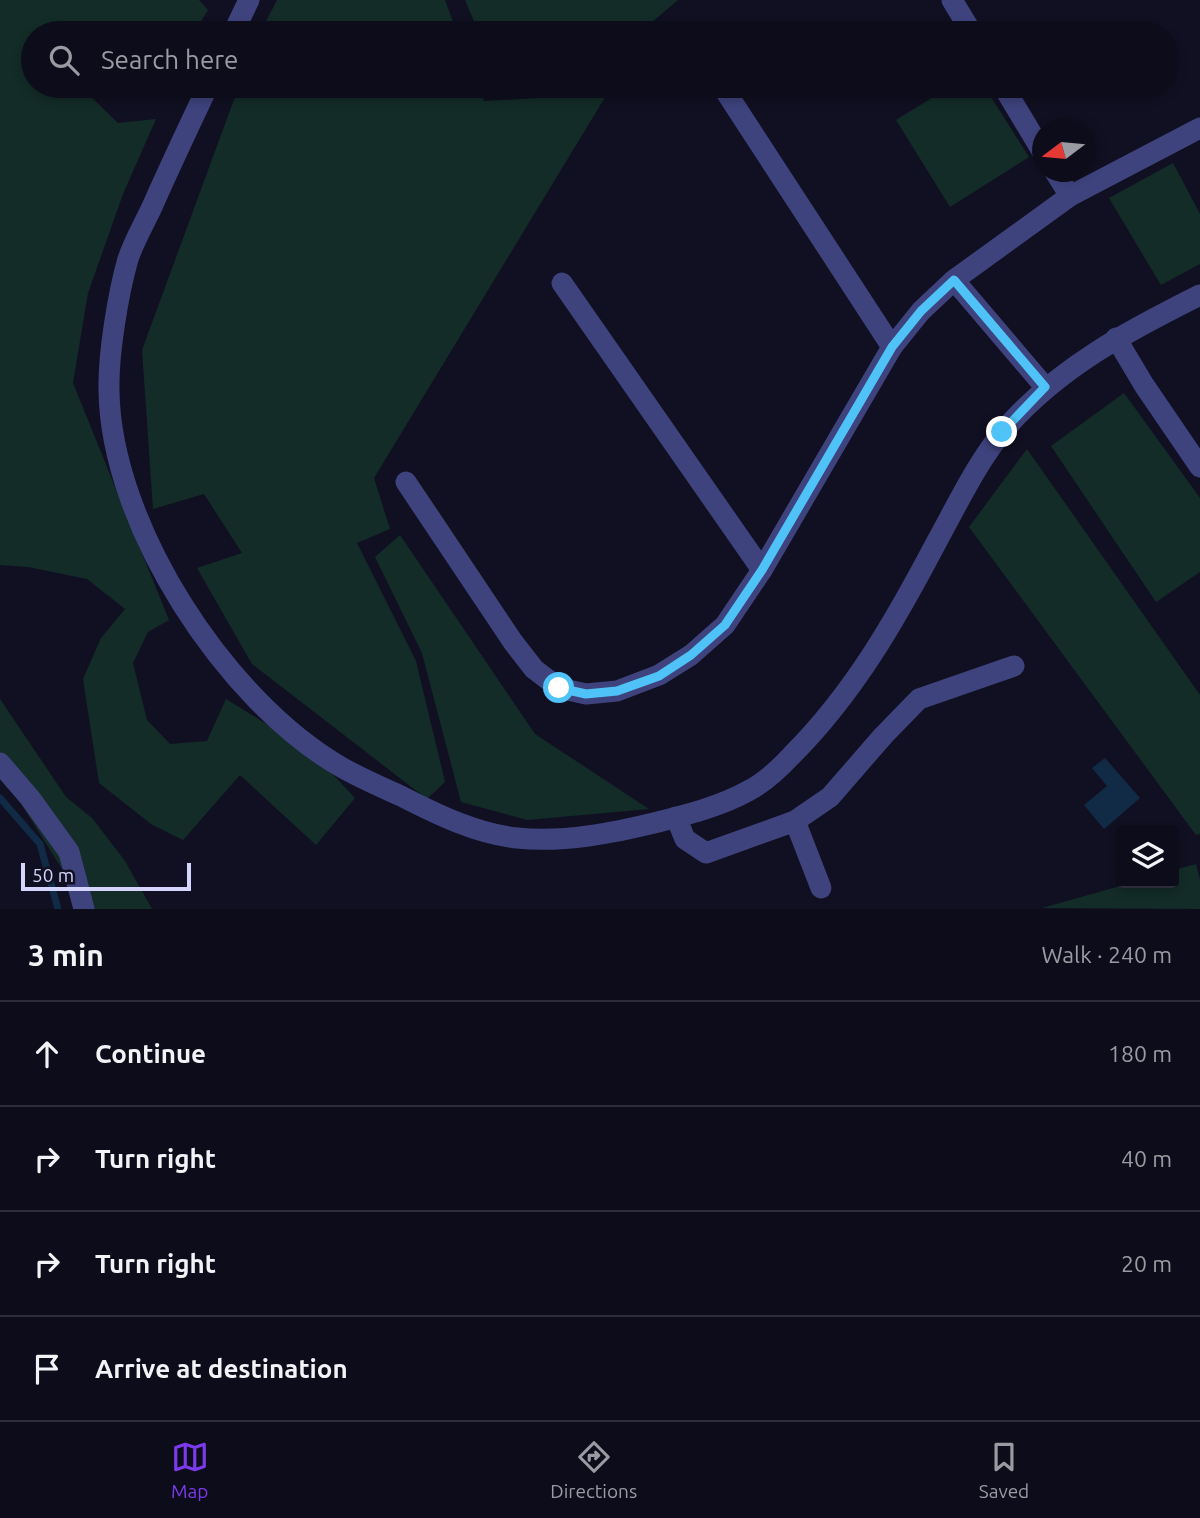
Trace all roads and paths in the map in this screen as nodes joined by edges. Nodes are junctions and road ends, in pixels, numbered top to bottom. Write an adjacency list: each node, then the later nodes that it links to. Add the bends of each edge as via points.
1 (249, 0): 3 (street)
2 (952, 0): 4 (street)
3 (239, 21)
4 (965, 21)
5 (202, 98): 23 (street, via 129,258 108,389 113,436 131,505 151,550 192,619 254,698 293,732 339,766 435,814 512,838 546,840)
6 (730, 98): 16 (street)
7 (1010, 98): 9 (street)
8 (1200, 128): 11 (street)
9 (1032, 134)
10 (1061, 182): 11 (street)
11 (1070, 196): 12 (street)
12 (954, 280): 16 (street); 17 (street)
13 (562, 283): 20 (street)
14 (1200, 295): 15 (street)
15 (1116, 338): 17 (street); 18 (street)
16 (892, 347): 20 (street)
17 (1045, 387): 23 (street, via 1002,432 965,489 899,613 853,685 815,732 752,790)
18 (1199, 464)
19 (406, 482): 20 (street, via 513,642 534,668 559,688 586,694 617,691 659,676 725,625)
20 (762, 570)
21 (1014, 666): 24 (street, via 919,699 830,797)
22 (0, 763): 26 (street, via 69,852)
23 (676, 817): 24 (street, via 685,839 706,853)
24 (794, 821): 25 (street)
25 (821, 888)
26 (85, 909)

